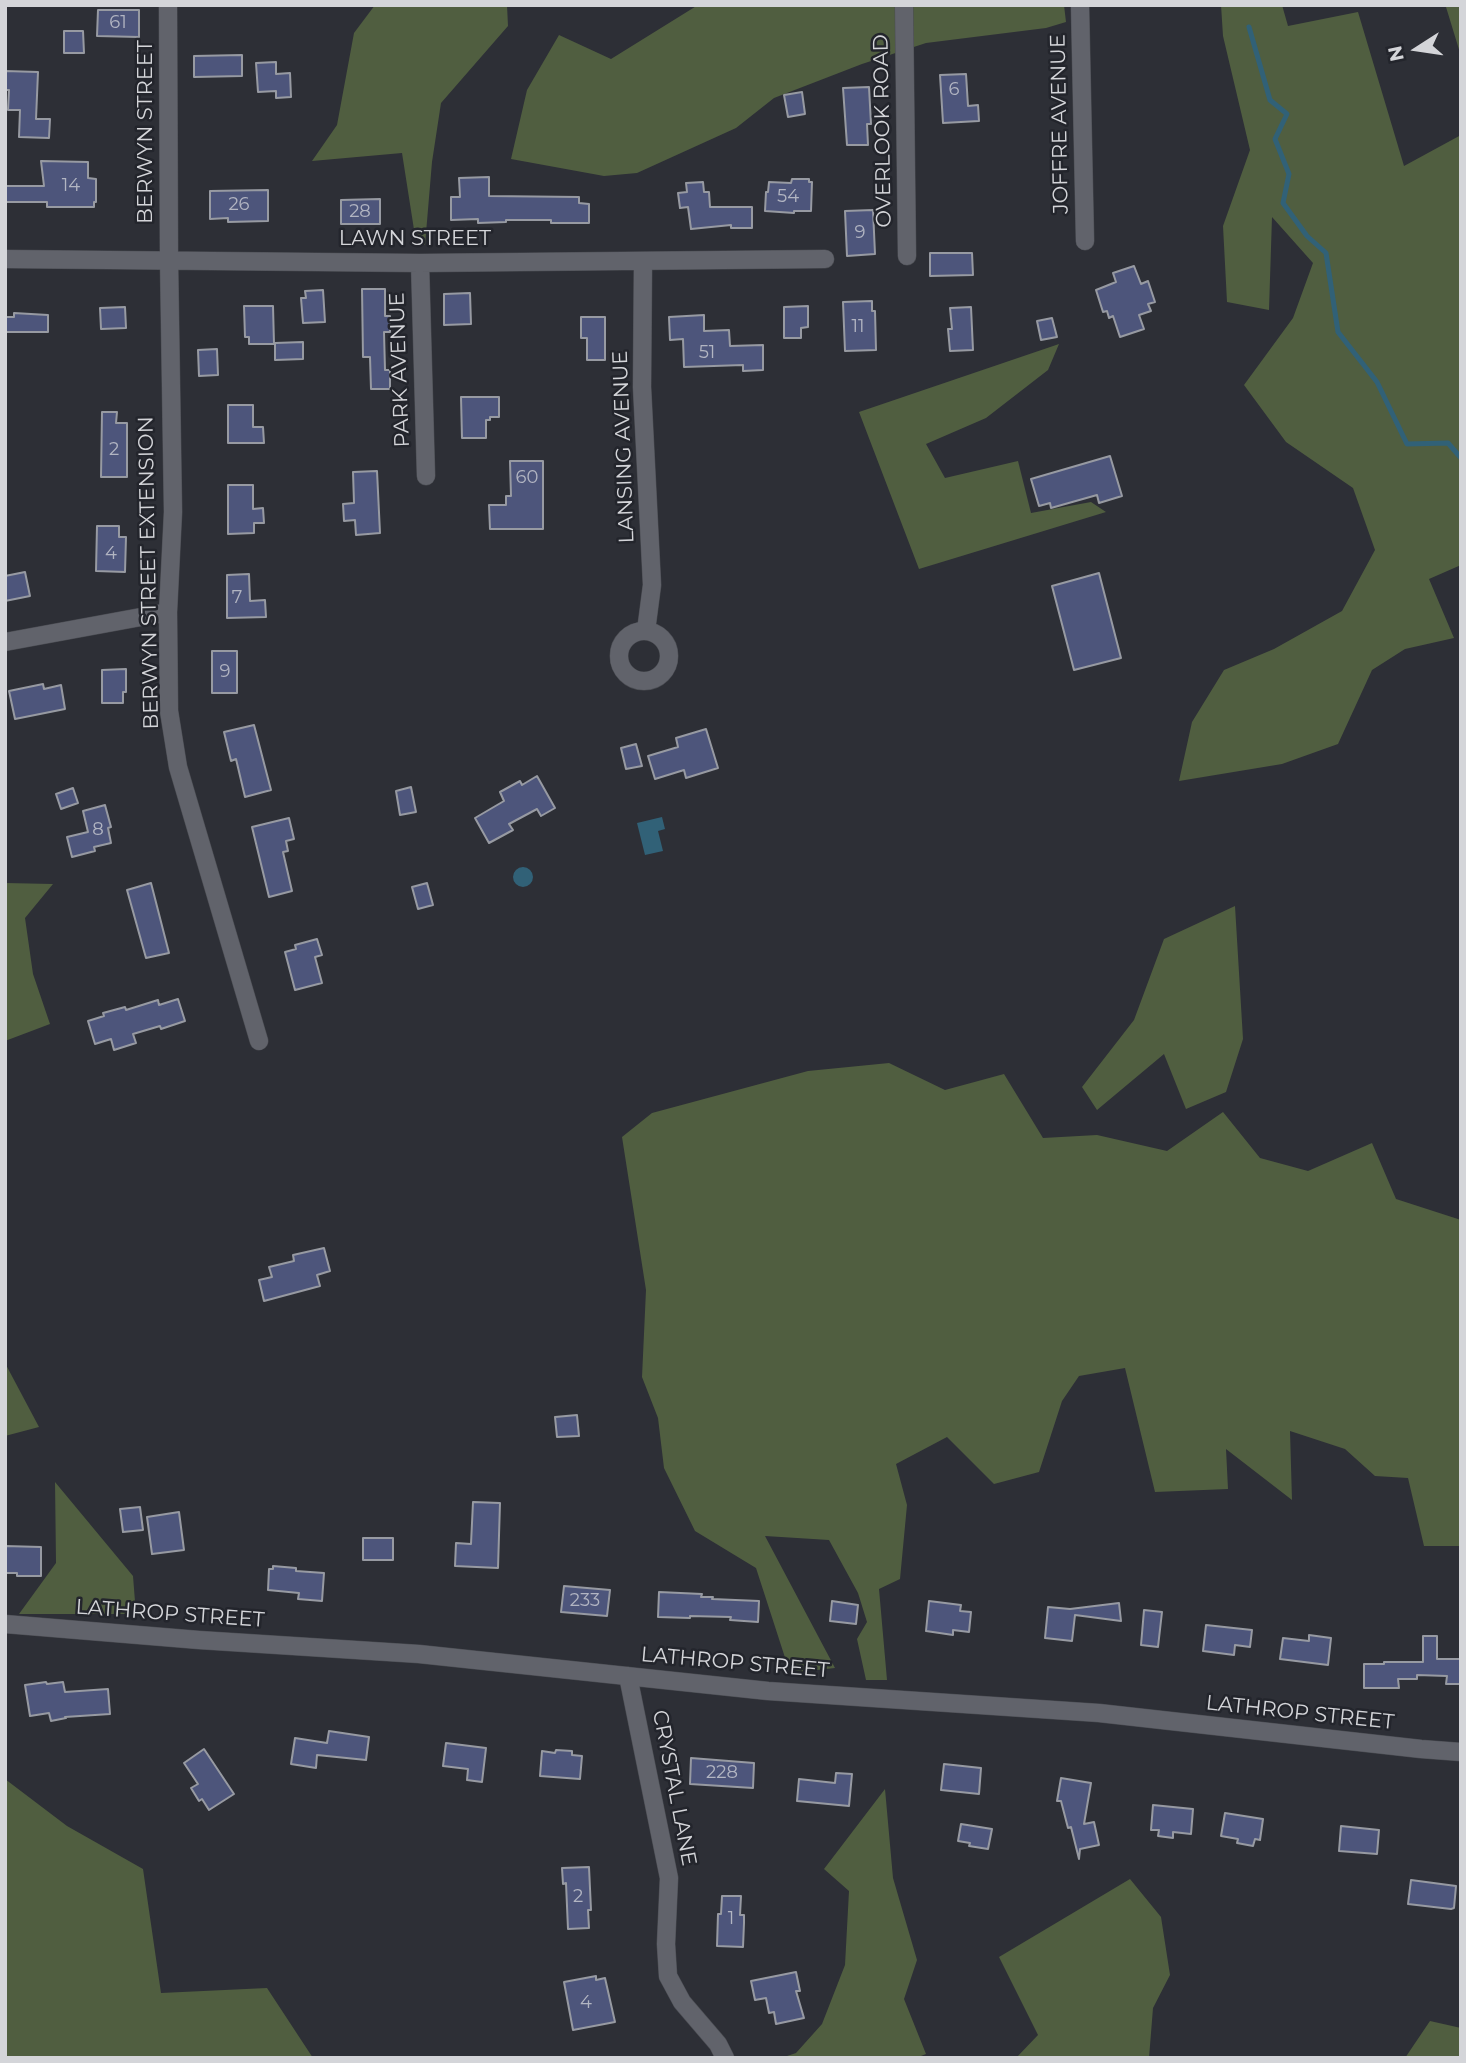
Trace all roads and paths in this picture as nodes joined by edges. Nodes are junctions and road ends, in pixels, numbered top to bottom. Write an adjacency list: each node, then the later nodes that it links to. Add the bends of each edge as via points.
1 (168, 5): 8 (street, BERWYN STREET)
2 (904, 5): 5 (street, OVERLOOK ROAD)
3 (1080, 5): 4 (street, JOFFRE AVENUE)
4 (1085, 241)
5 (906, 256)
6 (825, 258): 9 (street, LAWN STREET)
7 (5, 259): 8 (street, LAWN STREET)
8 (169, 259): 10 (street, LAWN STREET); 12 (street, BERWYN STREET EXTENSION, via 173,512)
9 (643, 262): 10 (street, LAWN STREET); 13 (street, LANSING AVENUE, via 643,399 652,585)
10 (419, 263): 11 (street, PARK AVENUE)
11 (426, 476)
12 (168, 612): 14 (street); 15 (street, BERWYN STREET EXTENSION, via 169,711 178,767)
13 (646, 631)
14 (5, 642)
15 (259, 1041)
16 (5, 1624): 17 (street, LATHROP STREET, via 419,1654)
17 (628, 1676): 18 (street, LATHROP STREET, via 768,1691 1098,1713); 19 (street, CRYSTAL LANE, via 669,1878 668,1976 682,2003)
18 (1461, 1752)
19 (725, 2058)

